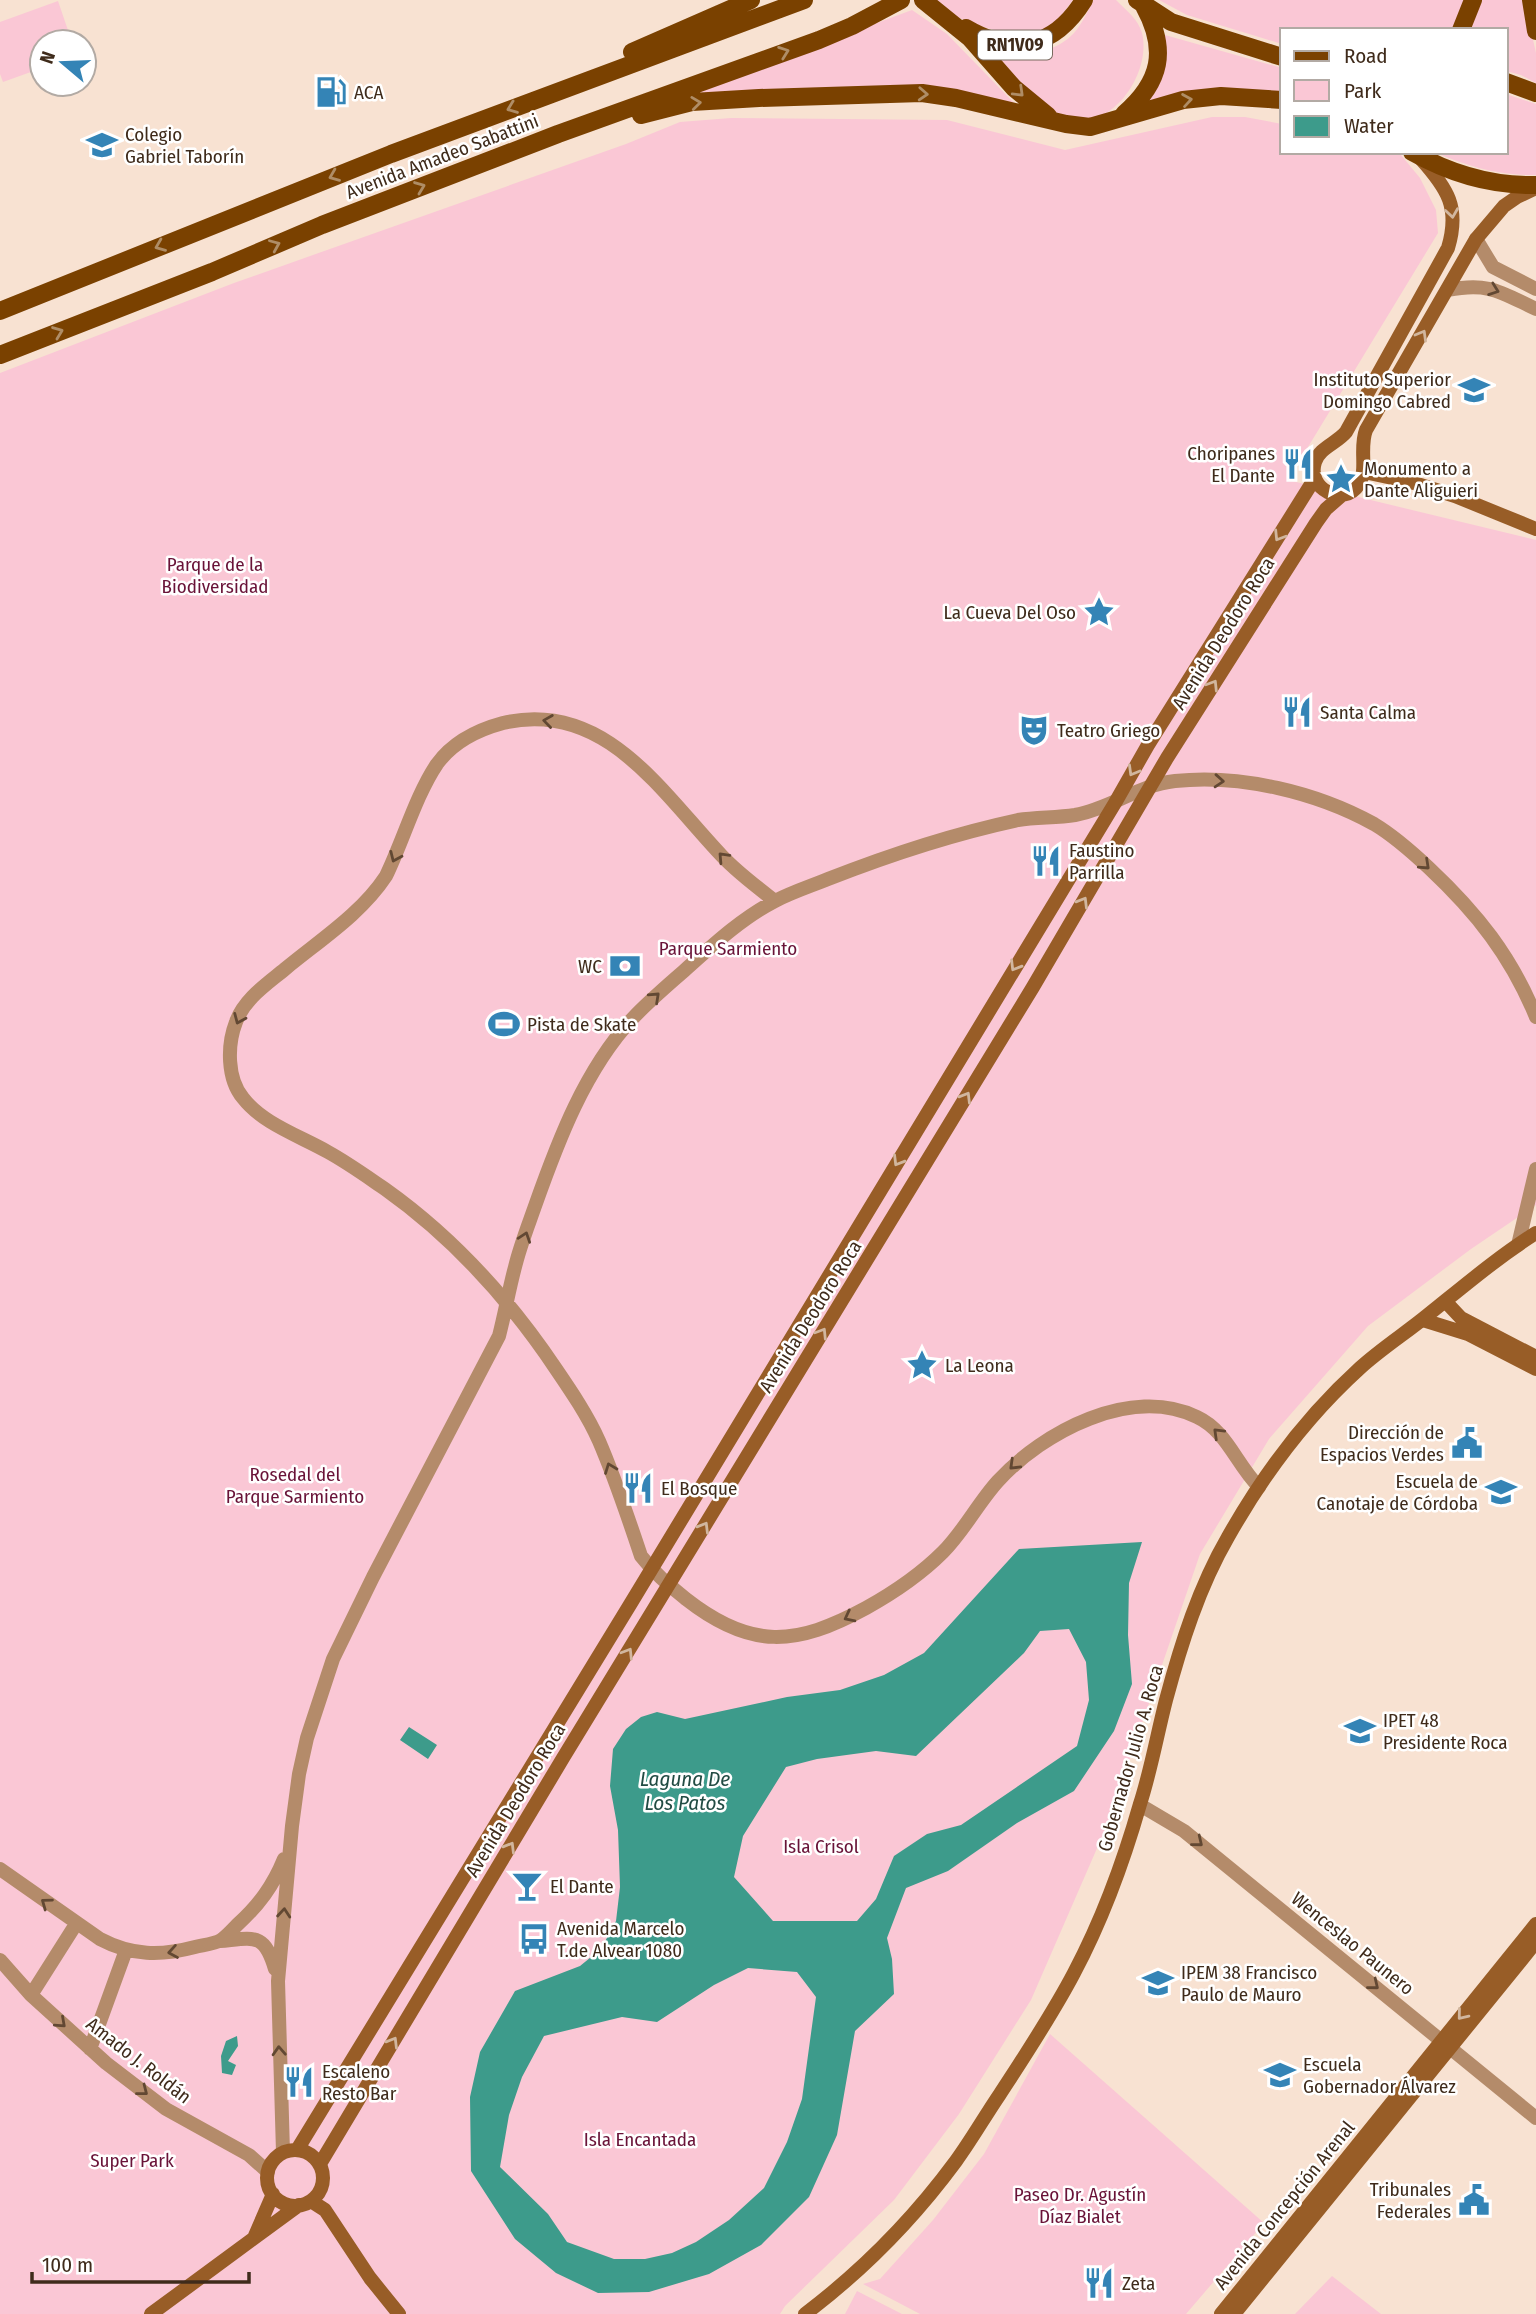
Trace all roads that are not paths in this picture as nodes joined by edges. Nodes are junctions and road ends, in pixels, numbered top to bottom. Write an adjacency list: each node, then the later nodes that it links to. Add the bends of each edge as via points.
1 (751, 0): 13 (main road)
2 (804, 0): 13 (main road, Avenida Amadeo Sabattini)
3 (901, 0): 18 (main road, Avenida Amadeo Sabattini, one-way to 3, via 819,40)
4 (1084, 0): 8 (main road, RN1V09, via 1049,37 1016,45 973,32)
5 (1473, 0): 9 (main road)
6 (1531, 0): 10 (main road)
7 (1140, 3): 11 (main road, via 1171,22); 16 (main road, via 1157,33 1157,61 1152,81)
8 (930, 5): 17 (main road, one-way to 17, via 970,38 1026,100)
9 (1462, 28)
10 (1536, 31)
11 (1280, 56)
12 (1508, 83): 14 (main road)
13 (557, 90): 25 (main road, Avenida Amadeo Sabattini, one-way to 25)
14 (1536, 93)
15 (1280, 100): 16 (main road, one-way to 15, via 1183,100)
16 (1121, 117): 17 (main road, via 1090,127)
17 (1057, 122): 18 (main road, one-way to 17, via 692,102 869,94 936,94)
18 (558, 134): 26 (main road, Avenida Amadeo Sabattini, one-way to 18)
19 (1415, 154): 20 (main road, via 1473,178); 27 (main road, Avenida Deodoro Roca, one-way to 27, via 1447,192 1453,211 1448,248 1346,432)
20 (1536, 186): 21 (main road, via 1504,206)
21 (1476, 239): 22 (main road); 23 (street, via 1493,267)
22 (1448, 289): 24 (street, one-way to 24, via 1481,286); 28 (main road, one-way to 22, via 1366,430)
23 (1536, 289)
24 (1536, 309)
25 (0, 311)
26 (0, 355)
27 (1329, 447): 28 (main road, via 1342,445 1354,450); 29 (main road, Avenida Deodoro Roca, via 1314,463)
28 (1363, 466): 30 (main road, Avenida Deodoro Roca, via 1357,487); 31 (main road)
29 (1315, 478): 30 (main road, via 1328,494); 33 (main road, Avenida Deodoro Roca, one-way to 33)
30 (1342, 495): 32 (main road, Avenida Deodoro Roca, one-way to 30, via 1315,523)
31 (1536, 529)
32 (1151, 785): 33 (street); 35 (street, one-way to 35, via 1201,779 1265,786 1316,800 1376,825 1399,841 1473,913 1509,960); 46 (main road, Avenida Deodoro Roca, one-way to 32)
33 (1115, 803): 34 (street, via 1071,816 1015,821 885,856); 45 (main road, Avenida Deodoro Roca, one-way to 45)
34 (775, 901): 40 (street, one-way to 34, via 519,1252 562,1134 607,1052 632,1019 674,980 720,939); 40 (street, one-way to 40, via 733,867 613,743 556,721 510,722 470,736 438,762 377,890 243,1008 236,1022 230,1063 243,1099 395,1197 455,1246)
35 (1536, 1017)
36 (1536, 1169): 38 (street)
37 (1536, 1233): 38 (main road)
38 (1518, 1245): 39 (main road)
39 (1445, 1301): 41 (main road, Gobernador Julio A. Roca); 42 (main road, via 1461,1318)
40 (508, 1303): 45 (street, one-way to 40, via 641,1556 598,1439 559,1373); 48 (street, via 499,1336 333,1659 307,1738)
41 (1423, 1320): 43 (main road, via 1468,1334); 44 (main road, Gobernador Julio A. Roca, via 1359,1368 1317,1411)
42 (1536, 1357)
43 (1536, 1369)
44 (1259, 1487): 46 (street, one-way to 46, via 1226,1440 1199,1418 1182,1410 1142,1405 1118,1409 1082,1422 1019,1459 926,1569 879,1601 828,1627 785,1637 744,1633 705,1614); 47 (main road, Gobernador Julio A. Roca, via 1227,1538 1185,1634)
45 (651, 1569): 46 (street); 61 (main road, Avenida Deodoro Roca)
46 (669, 1586): 62 (main road, Avenida Deodoro Roca, one-way to 46)
47 (1140, 1805): 58 (street, Wenceslao Paunero, one-way to 58, via 1184,1831); 69 (main road, Gobernador Julio A. Roca, via 1075,1971 957,2159 883,2244)
48 (290, 1841): 52 (street, via 267,1893); 56 (street, one-way to 48)
49 (0, 1869): 50 (street, one-way to 49)
50 (76, 1924): 54 (street); 57 (street)
51 (1536, 1924): 58 (main road, Avenida Concepción Arenal, one-way to 58)
52 (220, 1941): 54 (street, one-way to 54, via 156,1955); 56 (street, via 253,1938 266,1946)
53 (1536, 1942): 58 (main road, Avenida Concepción Arenal)
54 (126, 1950): 59 (street)
55 (0, 1960): 57 (street, Amado J. Roldán)
56 (278, 1981): 61 (street, one-way to 56)
57 (31, 1995): 59 (street, Amado J. Roldán, one-way to 59)
58 (1446, 2044): 60 (street, Wenceslao Paunero); 70 (main road, Avenida Concepción Arenal); 71 (main road, Avenida Concepción Arenal)
59 (90, 2049): 63 (street, Amado J. Roldán, one-way to 63, via 166,2109 249,2155)
60 (1536, 2118)
61 (290, 2151): 62 (main road, via 306,2152); 63 (main road, via 276,2157)
62 (320, 2164): 65 (main road, via 323,2180 317,2196)
63 (268, 2172): 64 (main road)
64 (273, 2194): 65 (main road, via 285,2203); 66 (main road)
65 (305, 2203): 66 (main road); 68 (main road, via 325,2210)
66 (251, 2242): 67 (main road)
67 (151, 2314)
68 (399, 2314)
69 (805, 2314)
70 (1221, 2314)
71 (1234, 2314)

